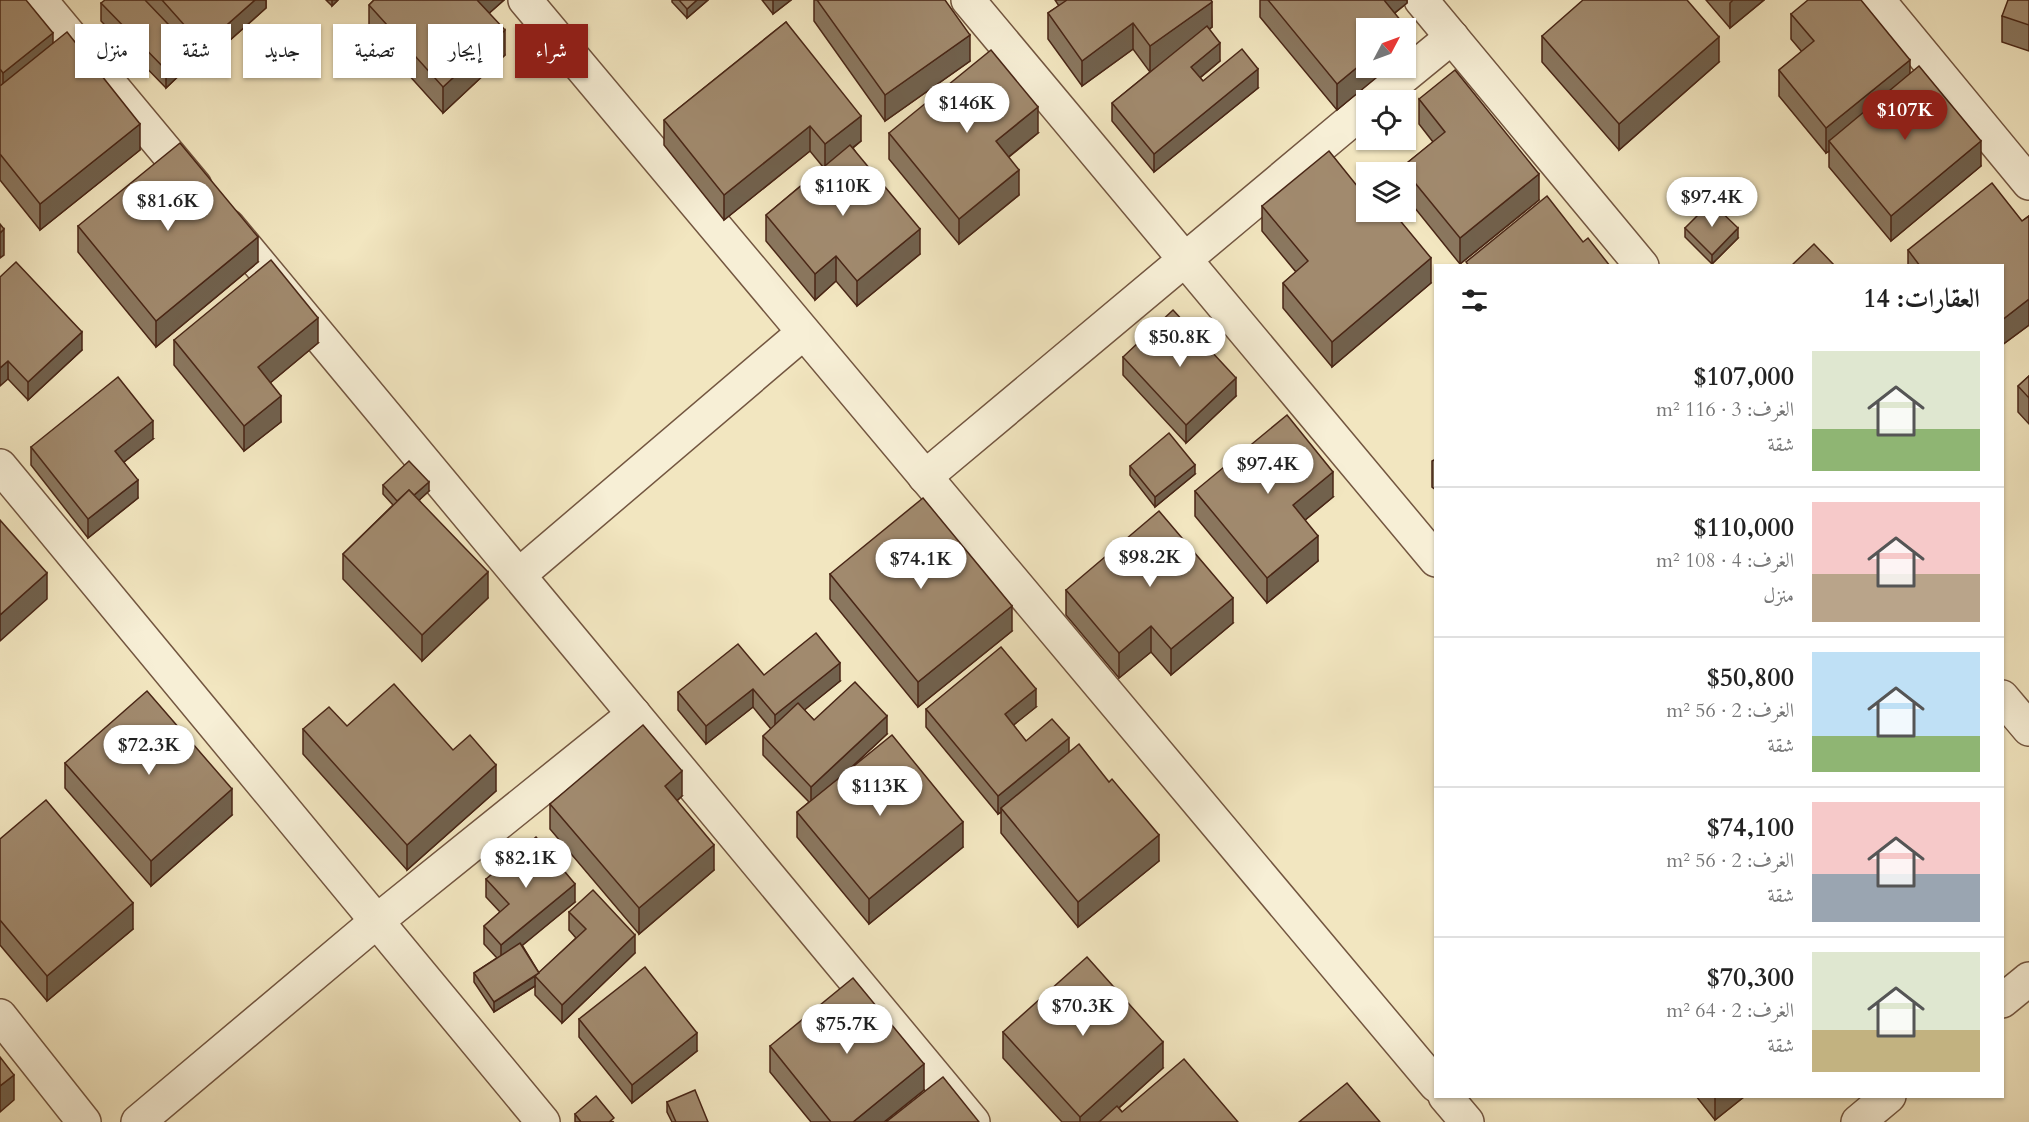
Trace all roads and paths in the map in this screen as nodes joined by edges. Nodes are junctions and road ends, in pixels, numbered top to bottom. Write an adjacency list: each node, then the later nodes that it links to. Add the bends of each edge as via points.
1 (40, 0): 16 (street)
2 (525, 0): 12 (street)
3 (968, 0): 10 (street)
4 (1421, 0): 6 (street)
5 (1878, 0): 9 (street)
6 (1452, 37): 7 (street); 11 (street)
7 (1388, 90)
8 (1356, 116): 10 (street)
9 (2029, 183)
10 (1185, 260): 14 (street); 15 (street)
11 (1640, 264)
12 (803, 333): 14 (street); 16 (street)
13 (0, 466): 20 (street)
14 (925, 477): 24 (street)
15 (1434, 558)
16 (519, 575): 18 (street)
17 (2004, 699): 19 (street)
18 (634, 714): 20 (street); 30 (street)
19 (2029, 729)
20 (377, 921): 28 (street); 29 (street)
21 (2029, 979): 22 (street)
22 (2004, 999)
23 (0, 1016): 27 (street)
24 (1434, 1083)
25 (1447, 1098): 31 (street)
26 (1885, 1098): 32 (street)
27 (84, 1122)
28 (138, 1122)
29 (543, 1122)
30 (973, 1122)
31 (1467, 1122)
32 (1858, 1122)

